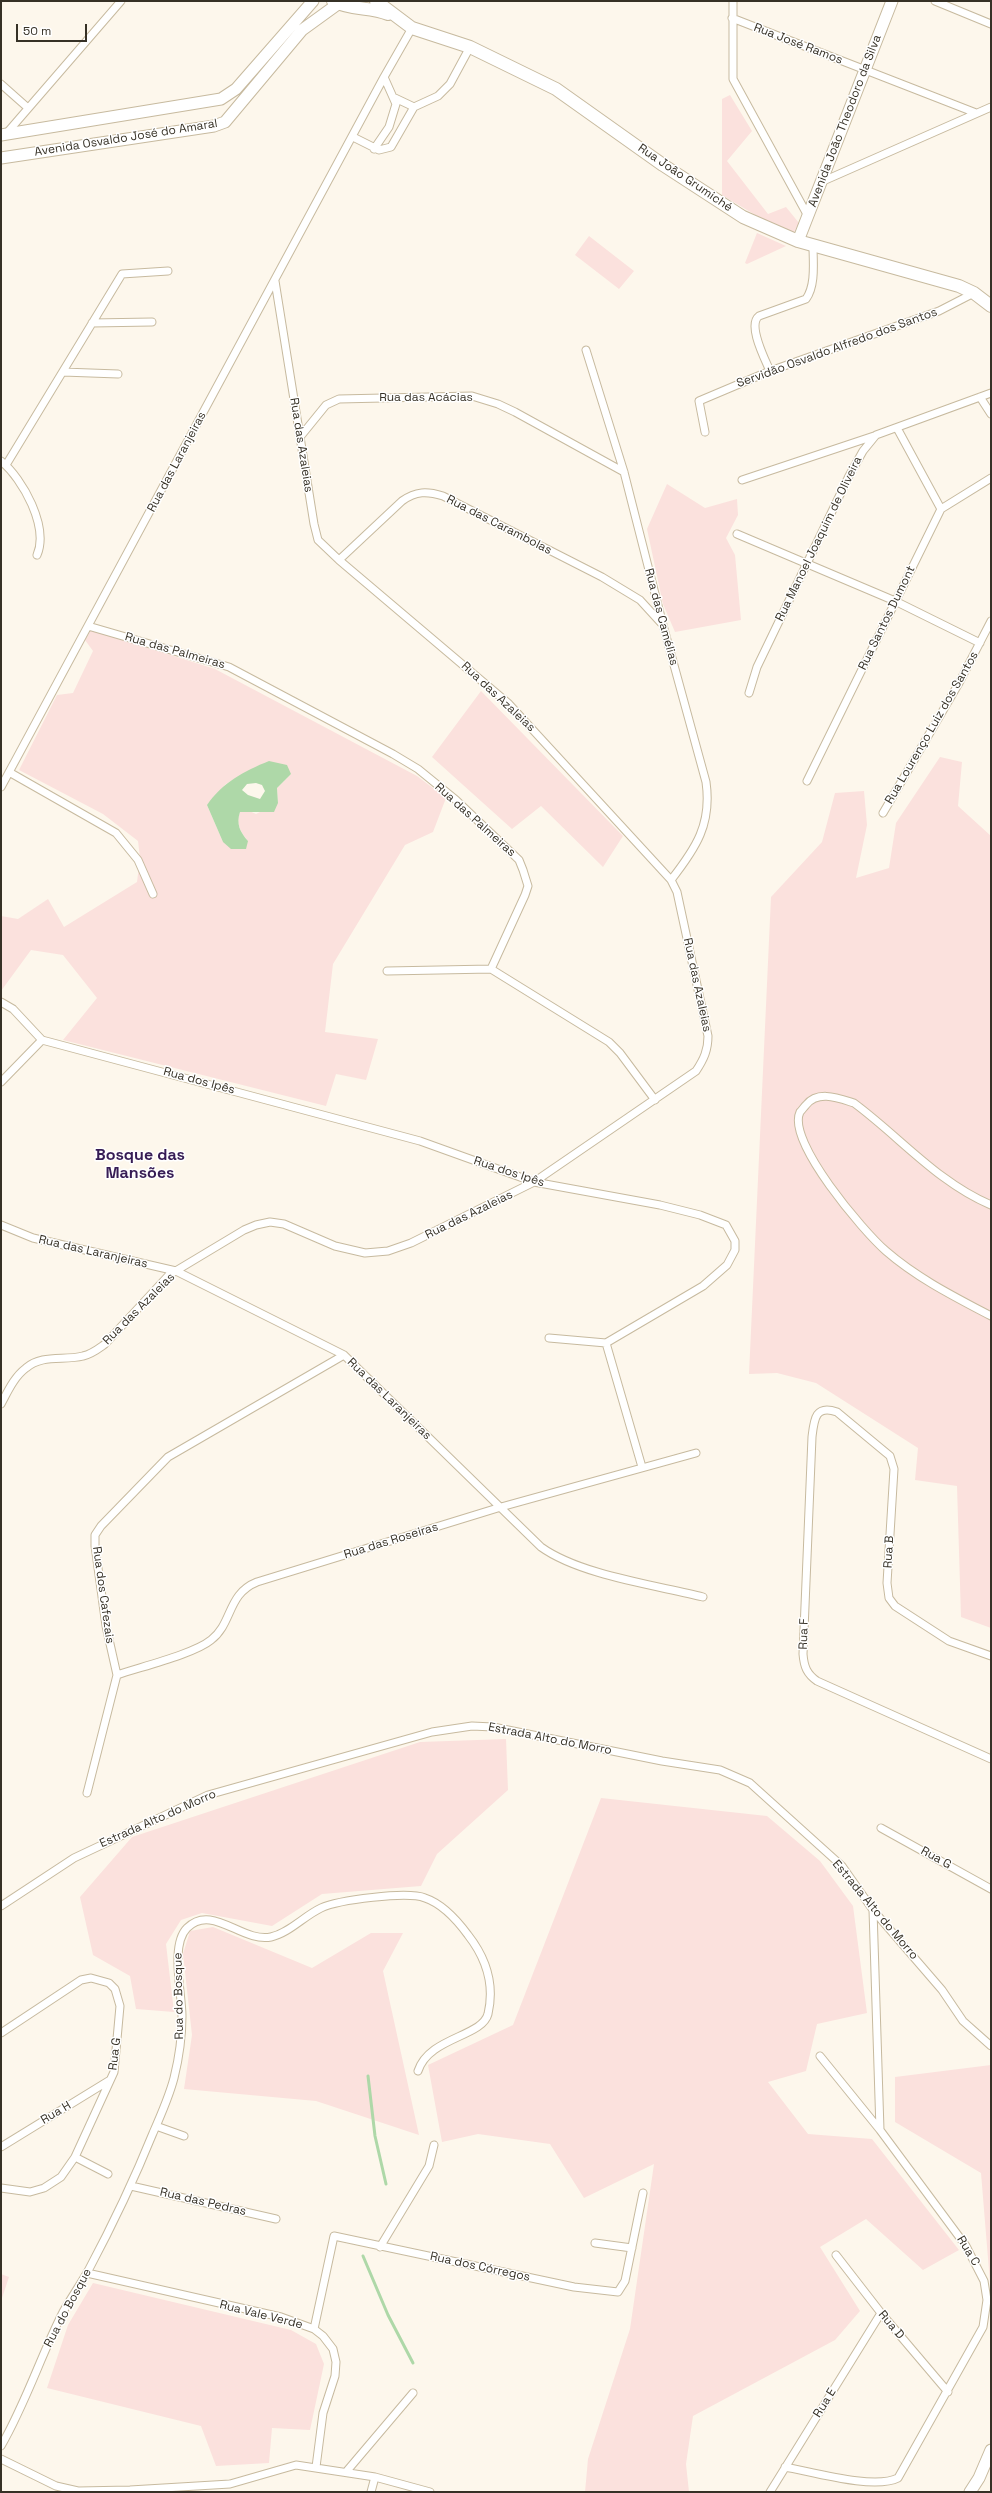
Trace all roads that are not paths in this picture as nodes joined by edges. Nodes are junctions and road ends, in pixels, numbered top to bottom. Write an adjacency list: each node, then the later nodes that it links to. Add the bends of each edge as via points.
1 (121, 1): 19 (street)
2 (313, 1): 23 (main road, Avenida Osvaldo José do Amaral, via 236,89 221,99)
3 (376, 1): 8 (main road, Rua João Grumiché)
4 (733, 1): 9 (street)
5 (892, 1): 13 (main road, Avenida João Theodoro da Silva)
6 (934, 1): 10 (street)
7 (338, 2): 8 (main road, Rua João Grumiché, via 381,11); 26 (main road, Avenida Osvaldo José do Amaral, via 302,30 225,122 214,126)
8 (395, 17): 11 (main road, Rua João Grumiché)
9 (732, 18): 13 (street, Rua José Ramos); 28 (street, via 733,79)
10 (991, 24)
11 (412, 28): 12 (main road, Rua João Grumiché); 14 (street, Rua das Laranjeiras)
12 (470, 47): 17 (street, via 444,90); 29 (main road, Rua João Grumiché, via 556,89 724,206)
13 (865, 70): 20 (street, Rua José Ramos); 27 (main road, Avenida João Theodoro da Silva)
14 (384, 77): 16 (street); 24 (street, Rua das Laranjeiras)
15 (1, 84): 19 (street)
16 (395, 98): 17 (street); 21 (street, via 395,110)
17 (414, 107): 22 (street)
18 (991, 107): 20 (street)
19 (28, 108): 23 (street)
20 (976, 113): 27 (street)
21 (390, 123): 22 (street); 25 (street, via 381,142)
22 (401, 130): 25 (street, via 390,147 382,151)
23 (3, 135)
24 (353, 137): 25 (street); 32 (street, Rua das Laranjeiras)
25 (374, 149)
26 (1, 158)
27 (822, 182): 28 (main road, Avenida João Theodoro da Silva)
28 (808, 216): 29 (main road, Avenida João Theodoro da Silva)
29 (798, 242): 30 (main road, Rua João Grumiché)
30 (813, 246): 33 (main road, Rua João Grumiché, via 953,284); 38 (street, via 812,278 806,299 759,316 754,321 754,329)
31 (168, 271): 36 (street, via 122,274)
32 (275, 281): 47 (street, Rua das Azaleias); 59 (street, Rua das Laranjeiras)
33 (974, 293): 34 (main road, Rua João Grumiché); 38 (street, Servidão Osvaldo Alfredo dos Santos, via 939,311)
34 (991, 306)
35 (152, 322): 36 (street)
36 (92, 323): 39 (street)
37 (586, 350): 49 (street, Rua das Camélias)
38 (770, 371): 45 (street, Servidão Osvaldo Alfredo dos Santos, via 699,401)
39 (63, 372): 40 (street); 48 (street)
40 (118, 374)
41 (991, 393): 42 (street)
42 (980, 397): 43 (street); 44 (street)
43 (991, 414)
44 (896, 428): 46 (street); 52 (street)
45 (705, 432)
46 (876, 435): 51 (street); 56 (street, Rua Manoel Joaquim de Oliveira, via 863,451 849,476)
47 (300, 437): 49 (street, Rua das Acácias, via 326,405 339,399 472,396 515,412); 55 (street, Rua das Azaleias, via 318,540)
48 (3, 463): 54 (street, via 29,501 40,524 41,540)
49 (624, 472): 58 (street, Rua das Camélias)
50 (991, 478): 52 (street)
51 (742, 480)
52 (941, 509): 57 (street, Rua Santos Dumont)
53 (737, 534): 56 (street)
54 (37, 555)
55 (339, 560): 58 (street, Rua das Carambolas, via 402,500 410,495 430,492 443,496 602,577 640,600); 67 (street, Rua das Azaleias, via 509,704)
56 (807, 565): 57 (street); 62 (street, Rua Manoel Joaquim de Oliveira, via 757,668)
57 (895, 601): 61 (street); 64 (street, Rua Santos Dumont)
58 (663, 625): 67 (street, Rua das Camélias, via 708,794 705,821 698,840)
59 (88, 626): 63 (street, Rua das Laranjeiras); 69 (street, Rua das Palmeiras, via 229,667 393,754 418,769 456,800 519,860 527,880 525,896)
60 (990, 627): 61 (street, Rua Lourenço Luiz dos Santos)
61 (980, 643): 66 (street, Rua Lourenço Luiz dos Santos, via 960,683 905,771)
62 (749, 693)
63 (9, 772): 65 (street, Rua das Laranjeiras); 68 (street, via 116,833 138,860)
64 (808, 781)
65 (1, 787)
66 (883, 813)
67 (671, 880): 74 (street, Rua das Azaleias, via 677,892 708,1036 708,1048 704,1060 696,1071)
68 (153, 894)
69 (491, 969): 70 (street); 74 (street, via 608,1042 620,1053)
70 (387, 971)
71 (1, 1002): 72 (street, via 18,1013)
72 (42, 1040): 73 (street); 75 (street, Rua dos Ipês, via 420,1141)
73 (1, 1082)
74 (655, 1100): 75 (street, Rua das Azaleias)
75 (534, 1182): 78 (street, Rua das Azaleias, via 388,1252 365,1253 335,1246 284,1224 270,1222 256,1224 244,1230); 81 (street, Rua dos Ipês, via 694,1214 717,1220 726,1225 731,1232 735,1241 733,1258 703,1286)
76 (991, 1205): 79 (street, via 971,1197 938,1175 854,1103 836,1097 820,1096 808,1103 800,1113 800,1127 807,1150 852,1216 885,1250 918,1275)
77 (1, 1226): 78 (street, Rua das Laranjeiras, via 33,1238)
78 (176, 1271): 82 (street, Rua das Laranjeiras); 83 (street, Rua das Azaleias, via 160,1283 105,1344 83,1356 48,1359 31,1364 19,1374)
79 (991, 1316)
80 (549, 1338): 81 (street)
81 (606, 1343): 86 (street)
82 (344, 1355): 87 (street, Rua das Laranjeiras); 90 (street, Rua dos Cafezais, via 168,1457 101,1526 95,1535 95,1546 106,1626)
83 (1, 1404)
84 (837, 1412): 89 (street, Rua B, via 890,1456 894,1469 887,1583 889,1598 903,1613 949,1640); 91 (street, Rua F, via 828,1408 821,1410 814,1419 804,1664 809,1675 817,1681)
85 (696, 1453): 86 (street, Rua das Roseiras)
86 (642, 1467): 87 (street, Rua das Roseiras)
87 (501, 1507): 88 (street, Rua das Laranjeiras, via 541,1547 556,1558 582,1567); 90 (street, Rua das Roseiras, via 247,1586 236,1598 218,1633 209,1642)
88 (703, 1597)
89 (991, 1656)
90 (117, 1675): 92 (street, Rua dos Cafezais)
91 (991, 1759)
92 (88, 1793)
93 (881, 1828): 94 (street, Rua G)
94 (991, 1889)
95 (1, 1906): 96 (street, Estrada Alto do Morro, via 74,1858 208,1795 432,1732 472,1726 493,1727 656,1760 720,1770 737,1776 754,1787 842,1866)
96 (873, 1910): 98 (street, Estrada Alto do Morro, via 942,1990 963,2021); 103 (street)
97 (1, 2032): 101 (street, Rua G, via 81,1980 91,1978 105,1981 115,1989 120,2006 116,2062)
98 (991, 2046)
99 (820, 2056): 103 (street, Rua C)
100 (418, 2071): 102 (street, Rua do Bosque, via 421,2060 428,2052 480,2024 488,2017 489,1973 484,1957 451,1914 435,1903 415,1895 342,1901 320,1908 280,1934 259,1938 208,1919 188,1927 178,1944 182,2016 180,2045 171,2088)
101 (111, 2080): 106 (street, Rua H); 107 (street, Rua G)
102 (156, 2126): 104 (street); 109 (street, Rua do Bosque)
103 (880, 2130): 120 (street, Rua C, via 966,2246 984,2281 987,2300 983,2327)
104 (184, 2136)
105 (434, 2146): 114 (street, via 429,2166)
106 (1, 2147)
107 (75, 2157): 108 (street); 110 (street, Rua G, via 61,2177 44,2188 25,2192)
108 (108, 2174)
109 (131, 2186): 112 (street, Rua das Pedras); 117 (street, Rua do Bosque)
110 (1, 2188)
111 (643, 2193): 115 (street, Rua dos Córregos)
112 (276, 2219)
113 (595, 2243): 115 (street)
114 (380, 2247): 115 (street, Rua dos Córregos, via 574,2287 611,2292 622,2289); 119 (street, Rua dos Córregos, via 334,2236)
115 (632, 2248)
116 (836, 2255): 118 (street, Rua D)
117 (87, 2273): 119 (street, Rua Vale Verde, via 280,2317); 122 (street, Rua do Bosque, via 63,2312)
118 (881, 2314): 120 (street, Rua D); 126 (street, Rua E)
119 (314, 2329): 125 (street, Rua Vale Verde, via 330,2343 336,2362 335,2376 323,2413)
120 (948, 2392): 126 (street, Rua C, via 898,2478 888,2483 872,2483)
121 (413, 2393): 127 (street)
122 (1, 2446)
123 (991, 2450): 133 (main road, via 980,2478)
124 (1, 2459): 129 (street, via 66,2489)
125 (316, 2467): 127 (street); 129 (street, via 288,2466 230,2484)
126 (785, 2467): 132 (street, Rua E)
127 (346, 2472): 128 (street)
128 (375, 2477): 130 (street); 131 (street)
129 (130, 2491)
130 (371, 2492)
131 (430, 2492)
132 (770, 2492)
133 (970, 2492)

